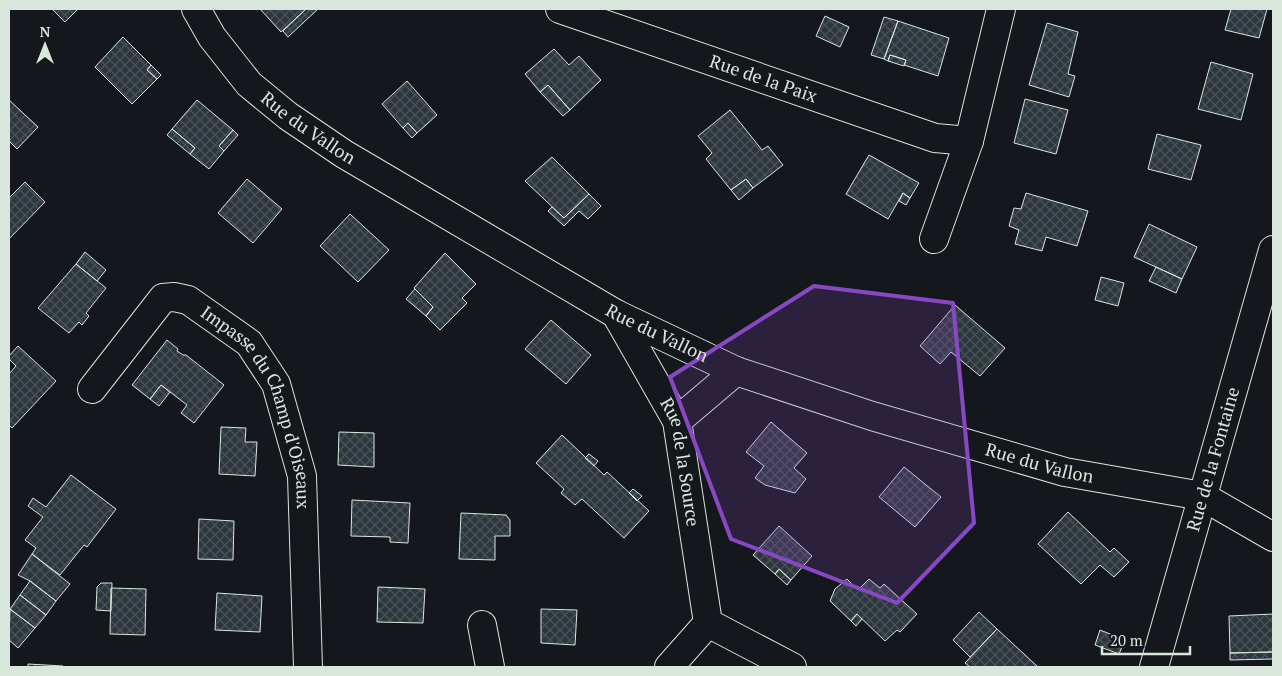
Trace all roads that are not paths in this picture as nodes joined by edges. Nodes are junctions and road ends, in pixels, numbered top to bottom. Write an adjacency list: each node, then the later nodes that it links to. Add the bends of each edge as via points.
1 (196, 9): 7 (street, Rue du Vallon, via 212,37 250,84 288,116 344,154)
2 (560, 9): 4 (street, Rue de la Paix, via 935,138)
3 (1000, 9): 4 (street)
4 (969, 141): 5 (street)
5 (934, 239)
6 (1273, 250): 11 (street, Rue de la Fontaine)
7 (616, 314): 8 (street, Rue du Vallon); 10 (street, Rue de la Source)
8 (736, 371): 10 (street); 11 (street, Rue du Vallon, via 872,416 1065,472)
9 (92, 389): 15 (street, Impasse du Champ d'Oiseaux, via 163,298 188,300 250,343 276,384 302,476)
10 (678, 421): 13 (street, Rue de la Source)
11 (1202, 496): 12 (street); 19 (street, Rue de la Fontaine)
12 (1273, 537)
13 (708, 623): 17 (street); 18 (street)
14 (482, 625): 16 (street)
15 (308, 667)
16 (490, 667)
17 (669, 667)
18 (792, 667)
19 (1154, 667)

